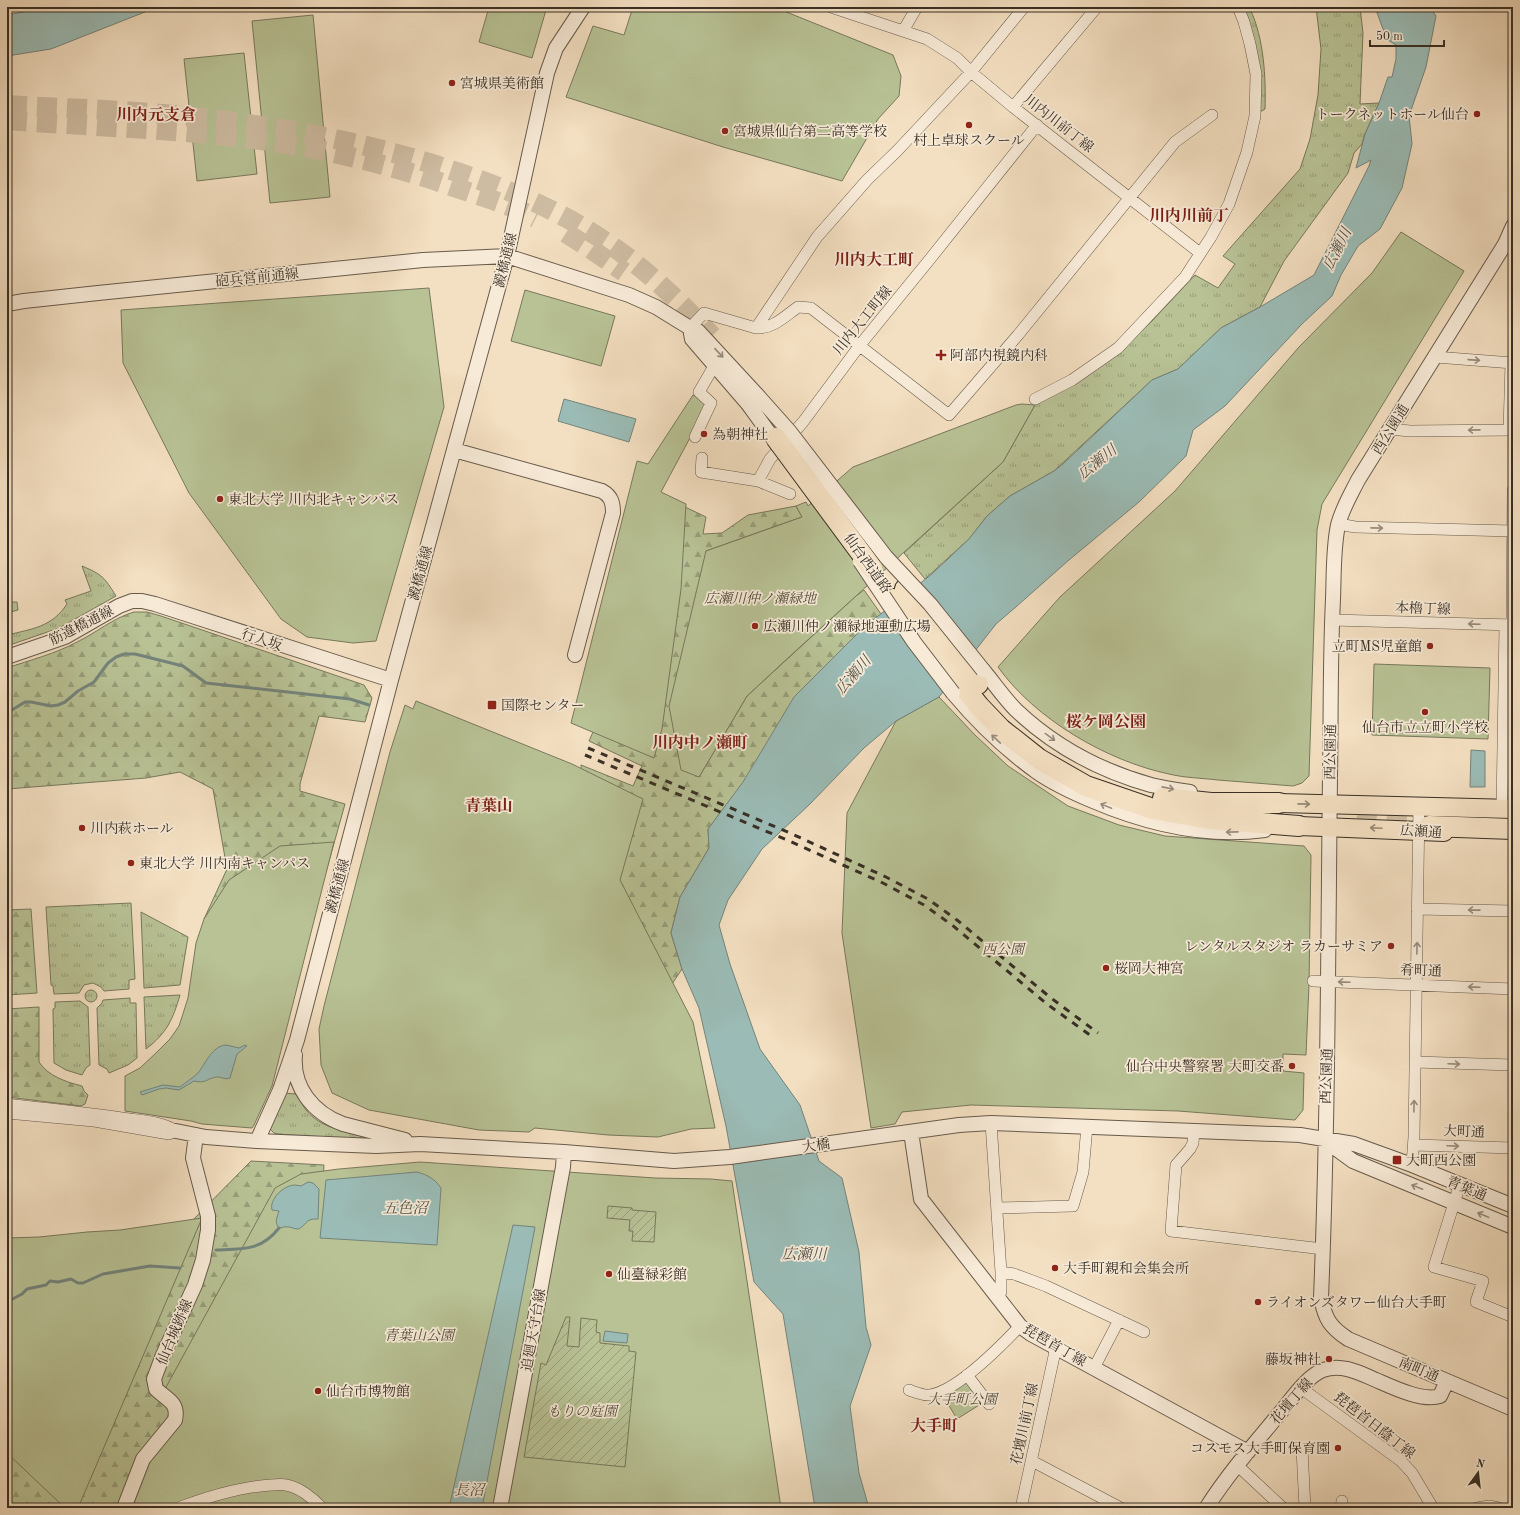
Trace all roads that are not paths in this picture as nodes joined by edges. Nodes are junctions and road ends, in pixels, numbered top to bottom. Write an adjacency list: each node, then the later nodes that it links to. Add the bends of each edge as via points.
1 (583, 7): 17 (street, 澱橋通線, via 556,48 547,73)
2 (831, 7): 7 (street, 川内川前丁線)
3 (917, 7): 8 (street)
4 (1024, 7): 9 (street)
5 (1097, 7): 10 (street)
6 (1238, 7): 16 (street, via 1256,74 1255,116 1247,152 1229,204)
7 (854, 11): 8 (street, 川内川前丁線)
8 (903, 31): 9 (street, 川内川前丁線, via 928,39 957,58)
9 (970, 72): 10 (street, 川内川前丁線); 20 (street, via 867,180 817,237)
10 (1013, 107): 12 (street, 川内川前丁線)
11 (1212, 115): 13 (street, via 1175,142)
12 (1037, 125): 13 (street, 川内川前丁線); 21 (street, 川内大工町線)
13 (1130, 197): 16 (street, 川内川前丁線); 21 (street, via 949,415)
14 (1513, 226): 15 (street, 西公園通)
15 (1509, 245): 22 (street, 西公園通)
16 (1200, 253): 25 (street, via 1185,277 1118,348 1072,380)
17 (507, 256): 18 (street, 砲兵営前通線, via 423,260); 19 (street, via 629,295 669,314); 31 (street, 澱橋通線)
18 (7, 304)
19 (690, 328): 20 (street, via 704,313); 24 (street, via 692,339); 26 (street, one-way to 26, via 698,331)
20 (756, 328): 21 (street, via 772,326 798,307 811,308)
21 (860, 345): 33 (street, 川内大工町線, via 803,422 770,459)
22 (1435, 357): 23 (street, one-way to 23); 27 (street, 西公園通)
23 (1512, 363): 28 (street)
24 (714, 366): 26 (street); 30 (street, via 699,392 711,403)
25 (1035, 399)
26 (753, 400): 45 (street, bridge, via 790,432 886,557 930,604); 45 (street, bridge, via 914,642)
27 (1390, 429): 28 (street, one-way to 27); 36 (street, 西公園通, via 1358,480)
28 (1511, 430)
29 (781, 436): 38 (highway, 仙台西道路)
30 (695, 437)
31 (454, 450): 42 (street, via 602,491 611,499 613,513); 44 (street, 澱橋通線)
32 (702, 458): 33 (street, via 701,472)
33 (758, 480): 35 (street)
34 (1513, 490): 37 (street)
35 (790, 494)
36 (1339, 524): 37 (street, one-way to 37, via 1355,527); 40 (street, 西公園通)
37 (1512, 531): 41 (street)
38 (899, 594): 45 (highway, 仙台西道路); 45 (highway, 仙台西道路)
39 (132, 601): 43 (street, 筋違橋通線, via 65,637); 44 (street, 行人坂, via 155,604)
40 (1332, 620): 41 (street, 本櫓丁線, one-way to 40); 48 (street, 西公園通)
41 (1510, 625): 46 (street)
42 (575, 655)
43 (7, 657)
44 (391, 680): 61 (street, 澱橋通線)
45 (968, 682): 47 (highway, one-way to 47, via 1047,750 1112,784 1151,796 1182,801); 51 (highway, one-way to 45, via 1228,821 1153,809 1086,786 1039,759 1000,729 978,706)
46 (1508, 746): 49 (street)
47 (1279, 803): 48 (highway, one-way to 48)
48 (1330, 804): 50 (highway, 広瀬通); 52 (street, 西公園通)
49 (1509, 812): 50 (highway)
50 (1424, 820): 52 (highway, 広瀬通, one-way to 52); 53 (highway); 54 (highway, 広瀬通); 55 (street)
51 (1299, 826): 52 (highway)
52 (1330, 826): 58 (street, 西公園通)
53 (1513, 829)
54 (1513, 837)
55 (1417, 909): 56 (street, one-way to 55); 59 (street, one-way to 55)
56 (1513, 911)
57 (1313, 981): 58 (street, 肴町通)
58 (1328, 981): 59 (street, 肴町通, one-way to 58); 72 (street, 西公園通)
59 (1416, 985): 60 (street, 肴町通, one-way to 59); 62 (street)
60 (1513, 989)
61 (297, 1040): 73 (street, 澱橋通線, via 280,1090); 74 (street, via 294,1056 296,1075 304,1094 313,1106 343,1124)
62 (1415, 1062): 63 (street, one-way to 63); 75 (street, one-way to 62)
63 (1513, 1065)
64 (7, 1104): 68 (street, via 137,1120 169,1126)
65 (7, 1113): 68 (street, via 94,1122 169,1134)
66 (991, 1123): 67 (street, 大橋); 70 (street, 大橋); 82 (street)
67 (1087, 1126): 69 (street, 青葉通); 82 (street, via 1082,1172 1073,1206)
68 (176, 1131): 71 (street)
69 (1194, 1132): 72 (street, 青葉通, via 1300,1135); 84 (street, via 1190,1149 1176,1165 1171,1231)
70 (906, 1133): 77 (street, 大橋, via 730,1157 674,1161); 86 (street, 琵琶首丁線, via 921,1199)
71 (196, 1135): 73 (street); 104 (street, 仙台城跡線, via 193,1158 208,1216 203,1260 195,1285 154,1379 156,1389 174,1404 176,1420 142,1459)
72 (1324, 1140): 78 (street, 青葉通, via 1354,1144); 80 (street, 青葉通, one-way to 72, via 1357,1162); 84 (street, 西公園通, via 1326,1168)
73 (257, 1141): 74 (street, via 376,1146)
74 (420, 1144): 77 (street, 大橋)
75 (1414, 1145): 76 (street, 大町通, one-way to 76); 78 (street)
76 (1513, 1148)
77 (564, 1152): 107 (street, 追廻天守台線, via 562,1175)
78 (1412, 1165): 79 (street, 青葉通)
79 (1460, 1184): 80 (street); 81 (street, 青葉通)
80 (1453, 1202): 83 (street, 青葉通, one-way to 80); 87 (street, via 1434,1267 1483,1281 1476,1302)
81 (1513, 1206)
82 (997, 1208): 85 (street)
83 (1513, 1227)
84 (1323, 1249): 89 (street, 西公園通, via 1321,1298 1323,1311)
85 (1001, 1272): 86 (street); 88 (street, via 1046,1286)
86 (999, 1298): 90 (street, 琵琶首丁線)
87 (1513, 1317)
88 (1119, 1320): 91 (street); 93 (street)
89 (1330, 1324): 95 (street, 南町通, via 1348,1339)
90 (1020, 1326): 92 (street, 琵琶首丁線); 94 (street, via 996,1351)
91 (1144, 1332)
92 (1056, 1347): 93 (street, 琵琶首丁線); 102 (street, 花壇川前丁線)
93 (1094, 1368): 101 (street, 琵琶首丁線)
94 (967, 1374): 97 (street, via 942,1392 928,1395); 98 (street)
95 (1447, 1381): 96 (street, 花壇丁線, via 1440,1396 1429,1398 1357,1372 1333,1368 1313,1376); 99 (street, 南町通)
96 (1302, 1388): 101 (street, 花壇丁線); 113 (street, 琵琶首日蔭丁線, via 1401,1461)
97 (909, 1390)
98 (989, 1404)
99 (1513, 1409)
100 (1302, 1449): 112 (street)
101 (1248, 1452): 103 (street, 花壇丁線)
102 (1032, 1461): 108 (street, 花壇川前丁線); 109 (street)
103 (1237, 1465): 110 (street, 花壇丁線); 111 (street)
104 (124, 1508)
105 (178, 1508): 106 (street, via 230,1491 286,1485 306,1494)
106 (322, 1508)
107 (500, 1508)
108 (1021, 1508)
109 (1121, 1508)
110 (1207, 1508)
111 (1283, 1508)
112 (1305, 1508)
113 (1433, 1508)
114 (1477, 1508): 115 (street)
115 (1499, 1508)

